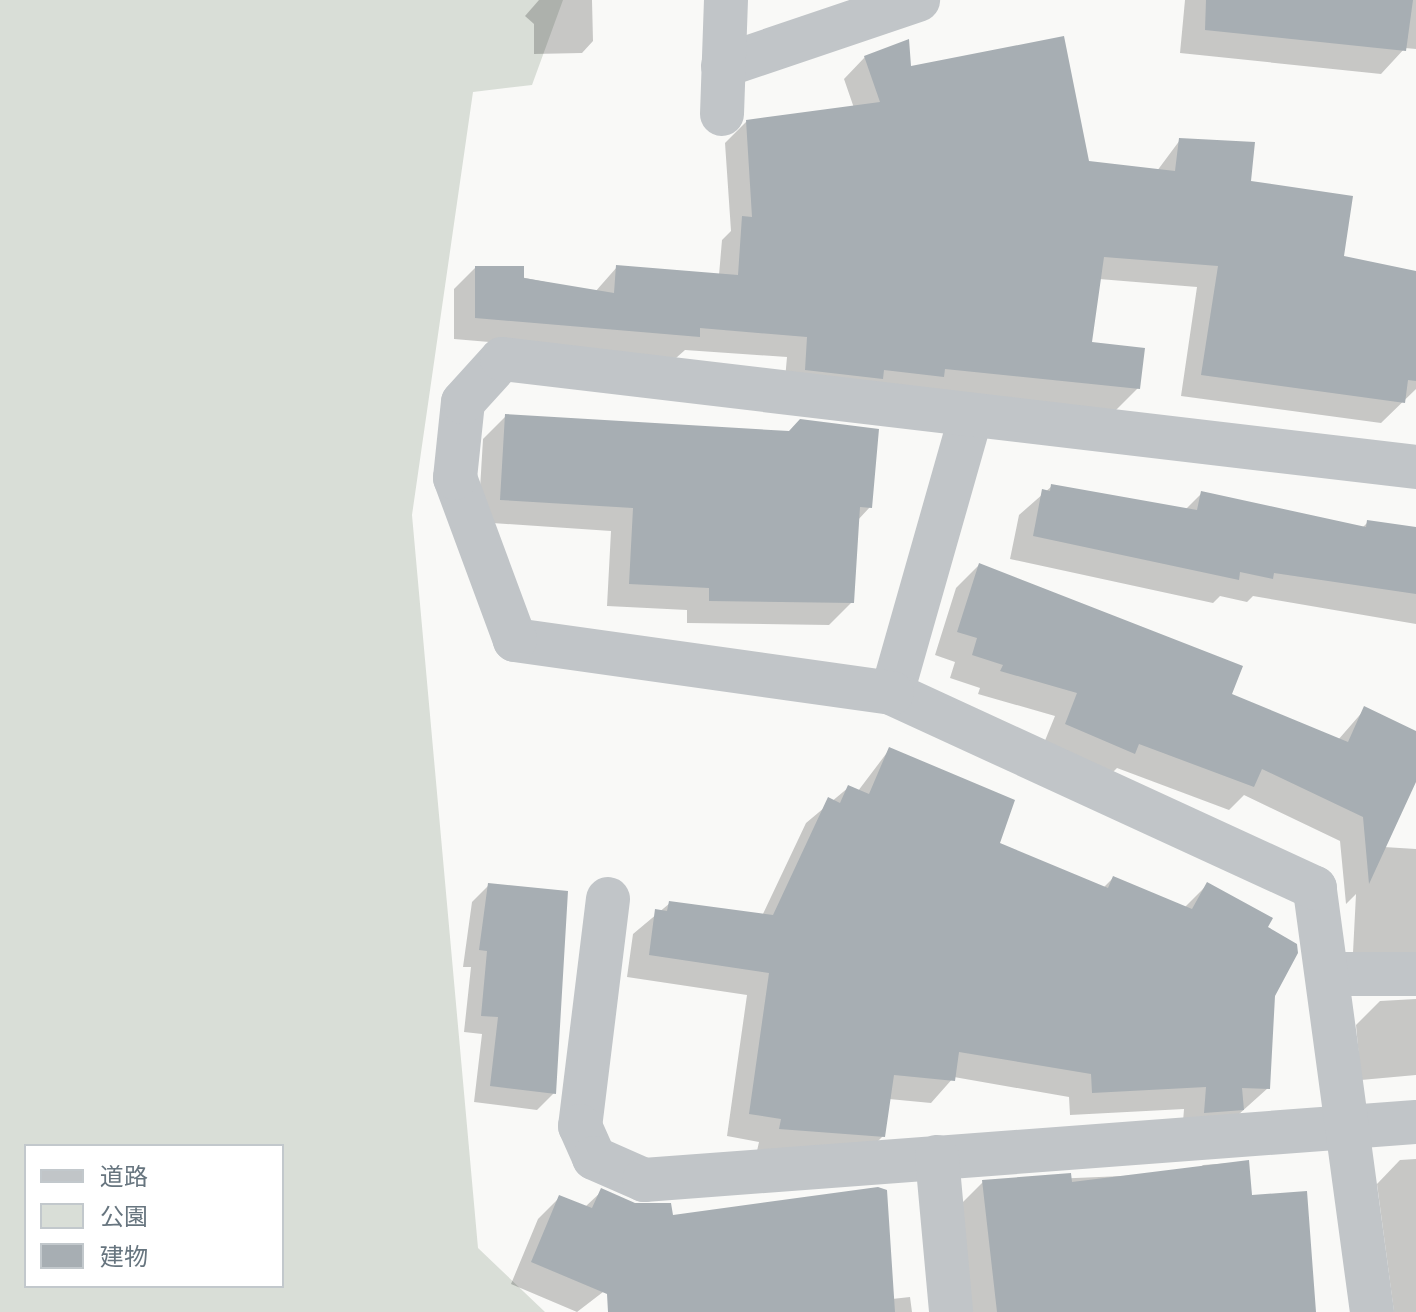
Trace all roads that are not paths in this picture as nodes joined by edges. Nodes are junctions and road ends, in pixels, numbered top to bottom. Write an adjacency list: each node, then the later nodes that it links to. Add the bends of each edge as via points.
1 (726, 0): 3 (street)
2 (918, 0): 3 (street)
3 (723, 66): 4 (street)
4 (722, 114)
5 (971, 415): 6 (street); 7 (street); 7 (street, via 502,359 463,402 455,478 515,640)
6 (1416, 467)
7 (892, 693): 9 (street, via 1315,888)
8 (608, 899): 13 (street, via 580,1126 594,1158 644,1180)
9 (1327, 974): 10 (street); 12 (street)
10 (1416, 974)
11 (1416, 1122): 12 (street)
12 (1347, 1126): 13 (street); 15 (street)
13 (937, 1157): 14 (street)
14 (951, 1312)
15 (1372, 1312)

